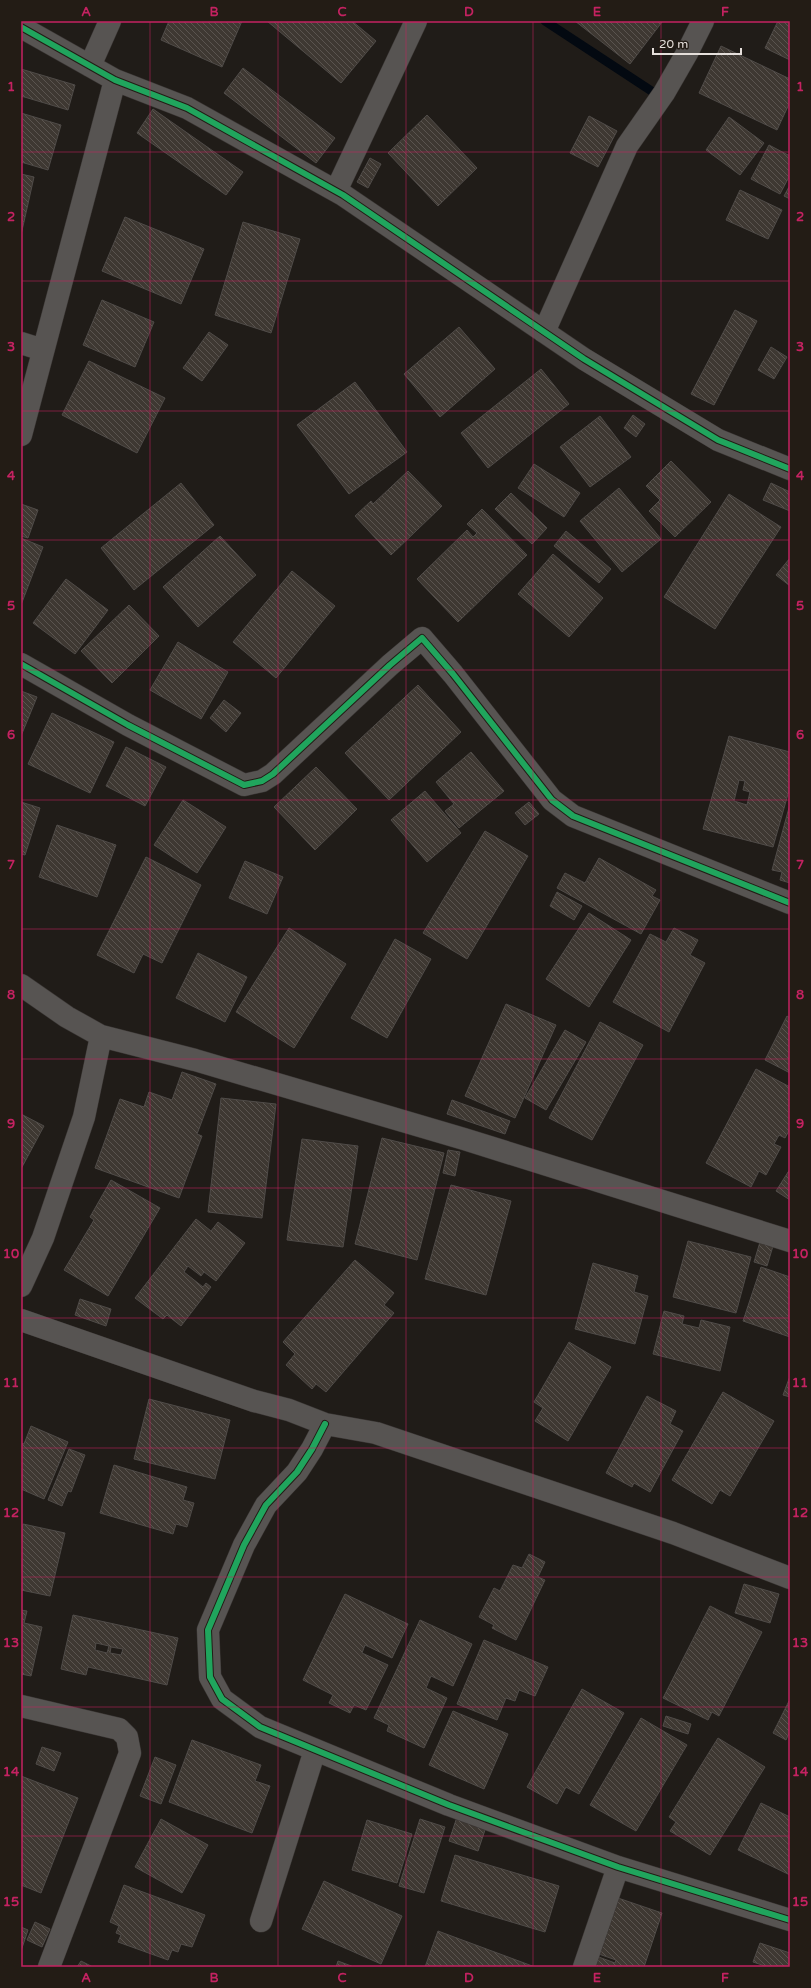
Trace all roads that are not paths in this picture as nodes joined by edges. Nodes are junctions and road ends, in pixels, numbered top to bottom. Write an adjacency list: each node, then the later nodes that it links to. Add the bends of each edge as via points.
1 (110, 21): 5 (street)
2 (416, 21): 7 (street)
3 (703, 21): 8 (street, via 664,93 628,146)
4 (21, 27): 5 (street)
5 (90, 66): 6 (street)
6 (115, 80): 7 (street, via 187,108); 10 (street)
7 (336, 191): 8 (street)
8 (544, 332): 12 (street, via 718,440)
9 (21, 343): 10 (street)
10 (43, 350): 11 (street)
11 (21, 435)
12 (790, 470)
13 (21, 664): 14 (street, via 128,725 244,785 262,782 273,774 422,638 552,800 573,816)
14 (790, 902)
15 (21, 985): 16 (street, via 67,1017)
16 (101, 1036): 17 (street, via 195,1060 464,1139); 18 (street, via 84,1117 42,1238)
17 (790, 1241)
18 (21, 1286)
19 (21, 1320): 20 (street)
20 (325, 1424): 21 (street, via 376,1434 673,1533); 23 (street, via 297,1472 266,1505 244,1545 208,1630 210,1677 222,1699 260,1727)
21 (790, 1578)
22 (21, 1706): 27 (street, via 119,1729 128,1737 130,1753)
23 (315, 1750): 24 (street, via 449,1805); 26 (street)
24 (618, 1867): 25 (street); 28 (street)
25 (790, 1920)
26 (261, 1921)
27 (49, 1967)
28 (584, 1967)

